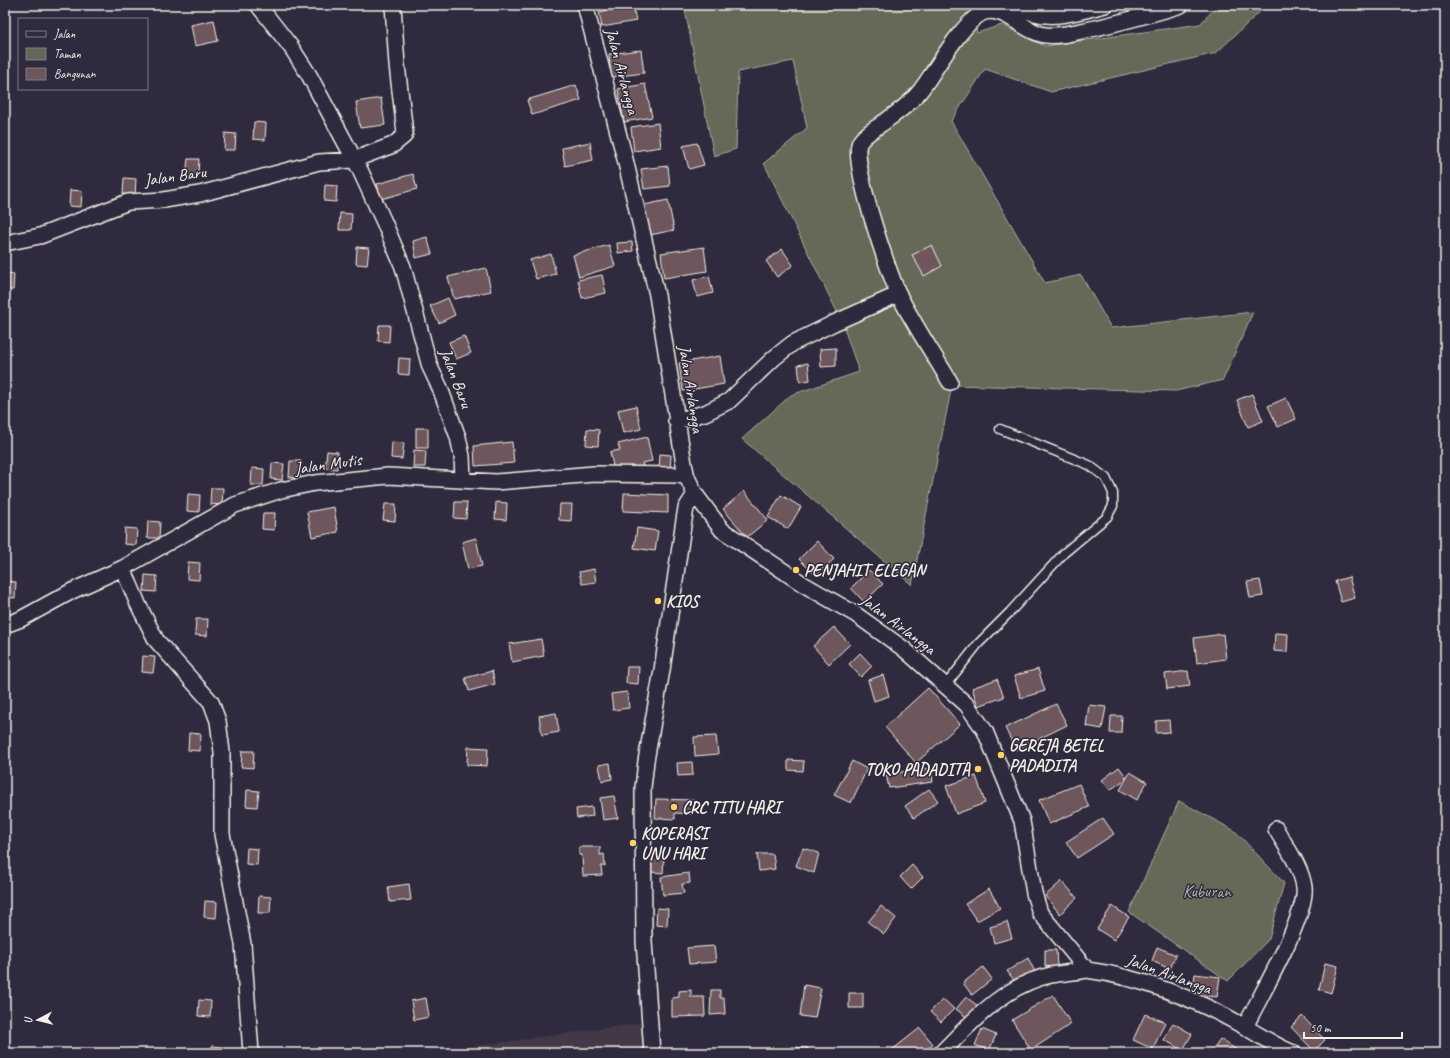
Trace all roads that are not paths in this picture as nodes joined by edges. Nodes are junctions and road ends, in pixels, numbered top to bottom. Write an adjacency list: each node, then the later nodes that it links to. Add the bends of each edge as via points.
1 (258, 5): 8 (street, Jalan Baru, via 309,75)
2 (393, 5): 8 (street, via 405,133 393,145)
3 (585, 5): 12 (street, Jalan Airlangga, via 626,159 658,295)
4 (1013, 5): 5 (street, via 1036,15 1062,15)
5 (1105, 5)
6 (1181, 5): 7 (street, via 1141,18 1062,35 1043,35)
7 (988, 8): 10 (street, via 967,25 920,91 866,136 857,149 866,201)
8 (353, 160): 9 (street, Jalan Baru, via 319,162 200,194 128,202 40,236); 15 (street, Jalan Baru, via 372,195 403,267 426,354 458,437)
9 (5, 243)
10 (899, 294): 11 (street); 12 (street, via 793,343 729,402 705,413)
11 (950, 382)
12 (676, 421): 14 (street, Jalan Airlangga)
13 (1000, 429): 19 (lane, via 1089,465 1106,478 1113,493 1113,506 1107,517 1064,553 978,644)
14 (687, 477): 15 (street, Jalan Mutis, via 594,474 496,482); 16 (street, Jalan Airlangga)
15 (463, 479): 17 (street, Jalan Mutis, via 388,476 315,482 281,490 235,505)
16 (695, 494): 19 (street, Jalan Airlangga, via 722,530 886,636); 24 (street, via 686,508 643,788 644,941)
17 (123, 568): 18 (street, Jalan Mutis); 23 (street, via 156,640 211,702 218,721 222,752 222,834 243,944)
18 (5, 626)
19 (945, 686): 21 (street, Jalan Airlangga, via 967,705 984,731 1018,810 1040,913)
20 (1276, 829): 22 (street, via 1300,871 1304,896 1288,942)
21 (1087, 970): 22 (street, Jalan Airlangga, via 1141,981); 25 (street, via 1050,976 1015,989 997,999)
22 (1245, 1027): 26 (street, Jalan Airlangga, via 1277,1047)
23 (251, 1053)
24 (652, 1053)
25 (941, 1053)
26 (1293, 1053)

